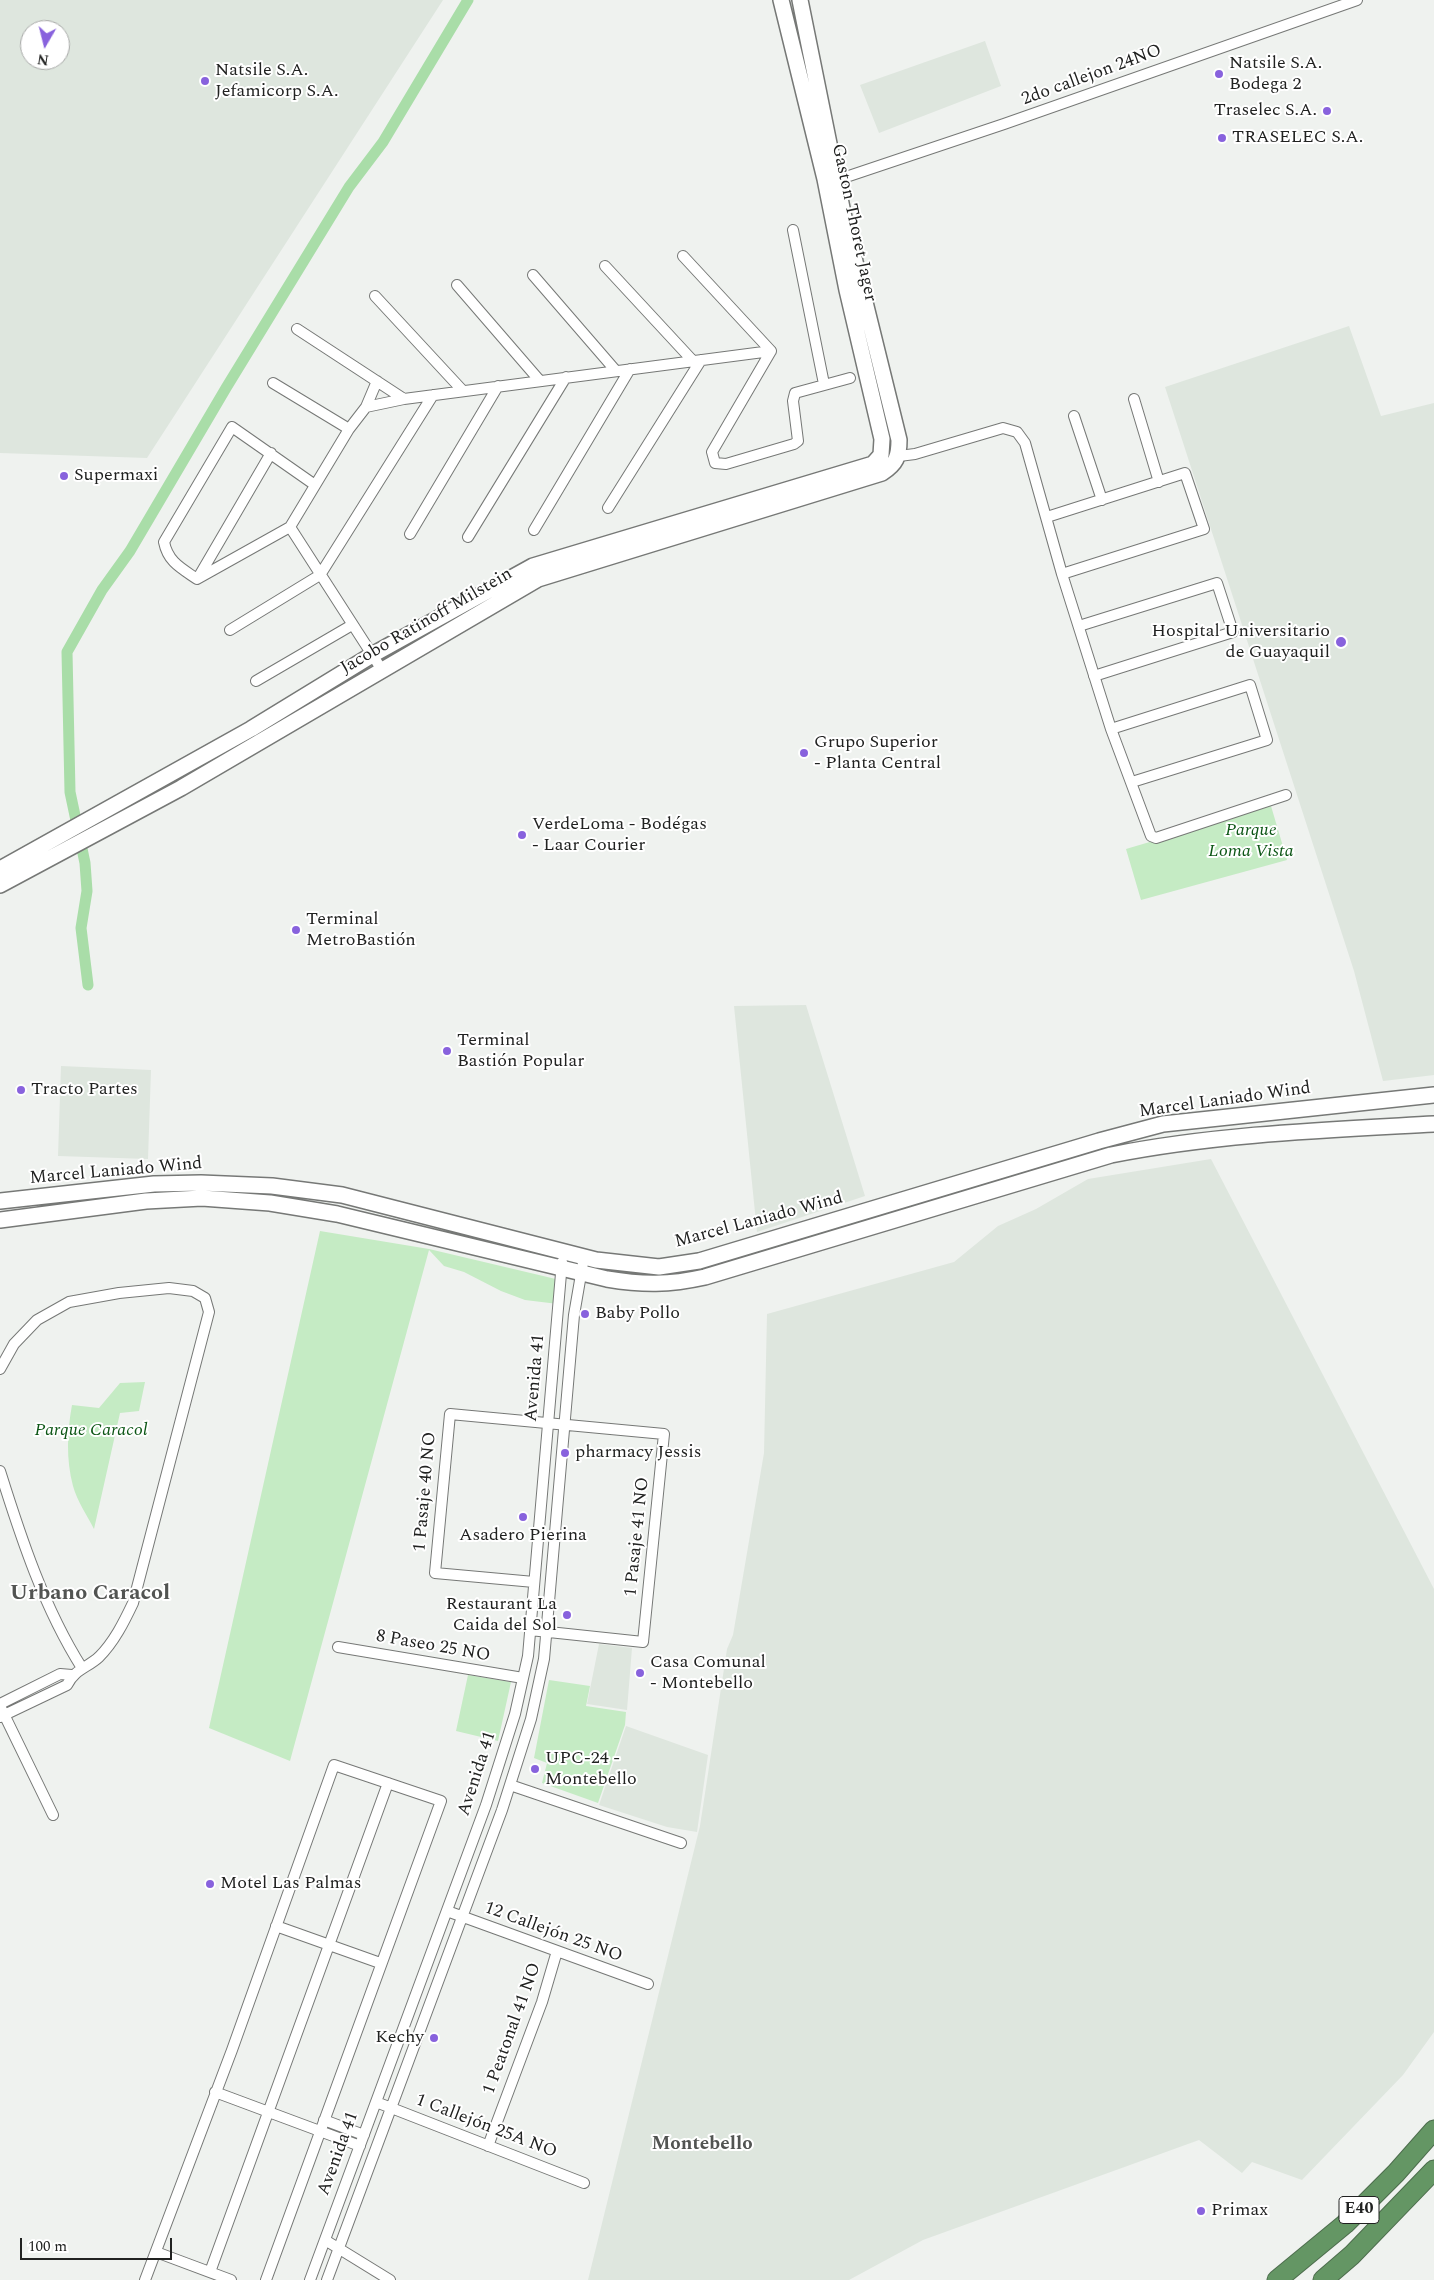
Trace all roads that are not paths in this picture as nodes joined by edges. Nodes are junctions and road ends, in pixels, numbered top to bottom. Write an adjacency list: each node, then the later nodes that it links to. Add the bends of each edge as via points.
1 (781, 0): 11 (street, Gaston Thoret Jager, via 825,179)
2 (800, 0): 4 (street, Gaston Thoret Jager)
3 (1357, 0): 4 (street, 2do callejon 24NO)
4 (837, 180): 10 (street, Gaston Thoret Jager)
5 (793, 230): 23 (street)
6 (683, 256): 14 (street)
7 (605, 266): 15 (street)
8 (533, 275): 17 (street)
9 (457, 285): 21 (street)
10 (862, 286): 11 (street); 34 (street, Gaston Thoret Jager, via 899,440)
11 (847, 290): 33 (street, Gaston Thoret Jager, via 882,439)
12 (375, 296): 25 (street)
13 (296, 329): 20 (street)
14 (771, 350): 15 (street); 23 (street, via 712,452 715,463 726,464 794,444 798,441 792,401 795,393)
15 (697, 360): 16 (street); 38 (street)
16 (630, 369): 17 (street); 42 (street)
17 (616, 371): 18 (street)
18 (566, 377): 21 (street); 44 (street)
19 (850, 378): 23 (street)
20 (377, 381): 27 (street); 29 (street)
21 (540, 381): 24 (street)
22 (273, 383): 31 (street)
23 (824, 384)
24 (498, 386): 25 (street); 43 (street)
25 (463, 391): 26 (street)
26 (433, 395): 27 (street); 46 (street)
27 (404, 399): 29 (street)
28 (1134, 399): 35 (street)
29 (366, 407): 31 (street)
30 (1074, 416): 37 (street)
31 (349, 429): 36 (street)
32 (271, 454): 36 (street); 47 (street); 47 (street, via 232,427 164,542 172,562)
33 (881, 455): 39 (street, Jacobo Ratinoff Milstein, via 873,464)
34 (899, 456): 39 (street, Jacobo Ratinoff Milstein, via 893,466 882,473); 40 (street, via 1003,428 1017,432 1025,443)
35 (1159, 482): 37 (street); 45 (street, via 1185,473 1204,529)
36 (315, 485): 41 (street)
37 (1102, 500): 40 (street)
38 (608, 508)
39 (720, 517): 51 (street, Jacobo Ratinoff Milstein, via 533,566); 52 (street, Jacobo Ratinoff Milstein, via 538,579)
40 (1047, 517): 45 (street)
41 (290, 527): 46 (street); 47 (street)
42 (534, 530)
43 (410, 534)
44 (468, 537)
45 (1062, 574): 49 (street)
46 (320, 575): 48 (street); 50 (street)
47 (197, 579)
48 (352, 625): 51 (street); 54 (street)
49 (1078, 626): 53 (street); 53 (street, via 1217,583 1233,632)
50 (230, 630)
51 (372, 655): 52 (street); 58 (street, Jacobo Ratinoff Milstein, via 251,729)
52 (382, 670): 59 (street, Jacobo Ratinoff Milstein, via 181,788)
53 (1094, 676): 55 (street)
54 (256, 681)
55 (1111, 729): 56 (street); 56 (street, via 1250,685 1267,740)
56 (1132, 782): 57 (street, via 1148,831 1156,838)
57 (1286, 795)
58 (0, 869)
59 (0, 885)
60 (1434, 1095): 65 (street, Marcel Laniado Wind, via 1164,1124 699,1261 658,1267)
61 (1434, 1124): 67 (street, Marcel Laniado Wind, via 1209,1140 1119,1153 679,1283 633,1284)
62 (0, 1201): 64 (street, Marcel Laniado Wind, via 154,1184 272,1186 342,1194)
63 (0, 1220): 66 (street, Marcel Laniado Wind, via 146,1201 202,1198 270,1203 337,1214)
64 (562, 1251): 65 (street, Marcel Laniado Wind); 66 (street, Avenida 41)
65 (584, 1257): 67 (street, Avenida 41)
66 (561, 1268): 67 (street, Marcel Laniado Wind); 69 (street, Avenida 41)
67 (581, 1273): 70 (street, Avenida 41, via 574,1315)
68 (0, 1369): 76 (street, via 14,1344 37,1320 68,1302 170,1288 193,1291 205,1298 209,1312 133,1603 119,1630 99,1656)
69 (548, 1423): 70 (street); 72 (street, Avenida 41); 72 (street, 1 Pasaje 40 NO, via 450,1414 435,1573)
70 (565, 1425): 74 (street, Avenida 41); 74 (street, 1 Pasaje 41 NO, via 664,1434 643,1642)
71 (0, 1471): 76 (street, via 45,1598)
72 (534, 1582): 73 (street, Avenida 41)
73 (530, 1630): 74 (street); 77 (street, Avenida 41)
74 (547, 1632): 80 (street, Avenida 41, via 531,1719)
75 (338, 1647): 77 (street, 8 Paseo 25 NO)
76 (82, 1668): 78 (street, via 72,1675 67,1685)
77 (523, 1678): 83 (street, Avenida 41, via 486,1805)
78 (1, 1711): 81 (street)
79 (388, 1783): 85 (street, via 334,1765); 86 (street); 88 (street, via 440,1802)
80 (510, 1785): 82 (street); 84 (street, Avenida 41)
81 (53, 1815)
82 (680, 1843)
83 (447, 1911): 84 (street, 12 Callejón 25 NO); 89 (street, Avenida 41)
84 (463, 1917): 87 (street, 12 Callejón 25 NO); 90 (street, Avenida 41)
85 (276, 1926): 86 (street); 92 (street)
86 (328, 1944): 88 (street); 95 (street)
87 (557, 1951): 91 (street, 12 Callejón 25 NO); 101 (street, 1 Peatonal 41 NO, via 542,2002)
88 (380, 1963): 96 (street)
89 (423, 1976): 90 (street); 93 (street, Avenida 41)
90 (439, 1982): 94 (street, Avenida 41)
91 (648, 1984)
92 (215, 2092): 95 (street); 106 (street)
93 (376, 2102): 94 (street, 1 Callejón 25A NO); 99 (street, Avenida 41)
94 (392, 2108): 101 (street, 1 Callejón 25A NO); 105 (street, Avenida 41)
95 (268, 2111): 98 (street); 107 (street)
96 (324, 2120): 98 (street); 99 (street)
97 (1434, 2130): 114 (highway, E40, via 1345,2224)
98 (320, 2131): 100 (street); 110 (street)
99 (364, 2135): 100 (street, Avenida 41)
100 (360, 2146): 104 (street, Avenida 41)
101 (488, 2146): 103 (street, 1 Callejón 25A NO)
102 (1434, 2170): 115 (highway, E40, via 1352,2255)
103 (584, 2182)
104 (325, 2240): 105 (street); 111 (street, Avenida 41)
105 (339, 2249): 112 (street, Avenida 41); 113 (street)
106 (156, 2252): 107 (street); 108 (street)
107 (210, 2272): 109 (street)
108 (145, 2280)
109 (231, 2280)
110 (266, 2280)
111 (310, 2280)
112 (327, 2280)
113 (390, 2280)
114 (1277, 2280)
115 (1323, 2280)

